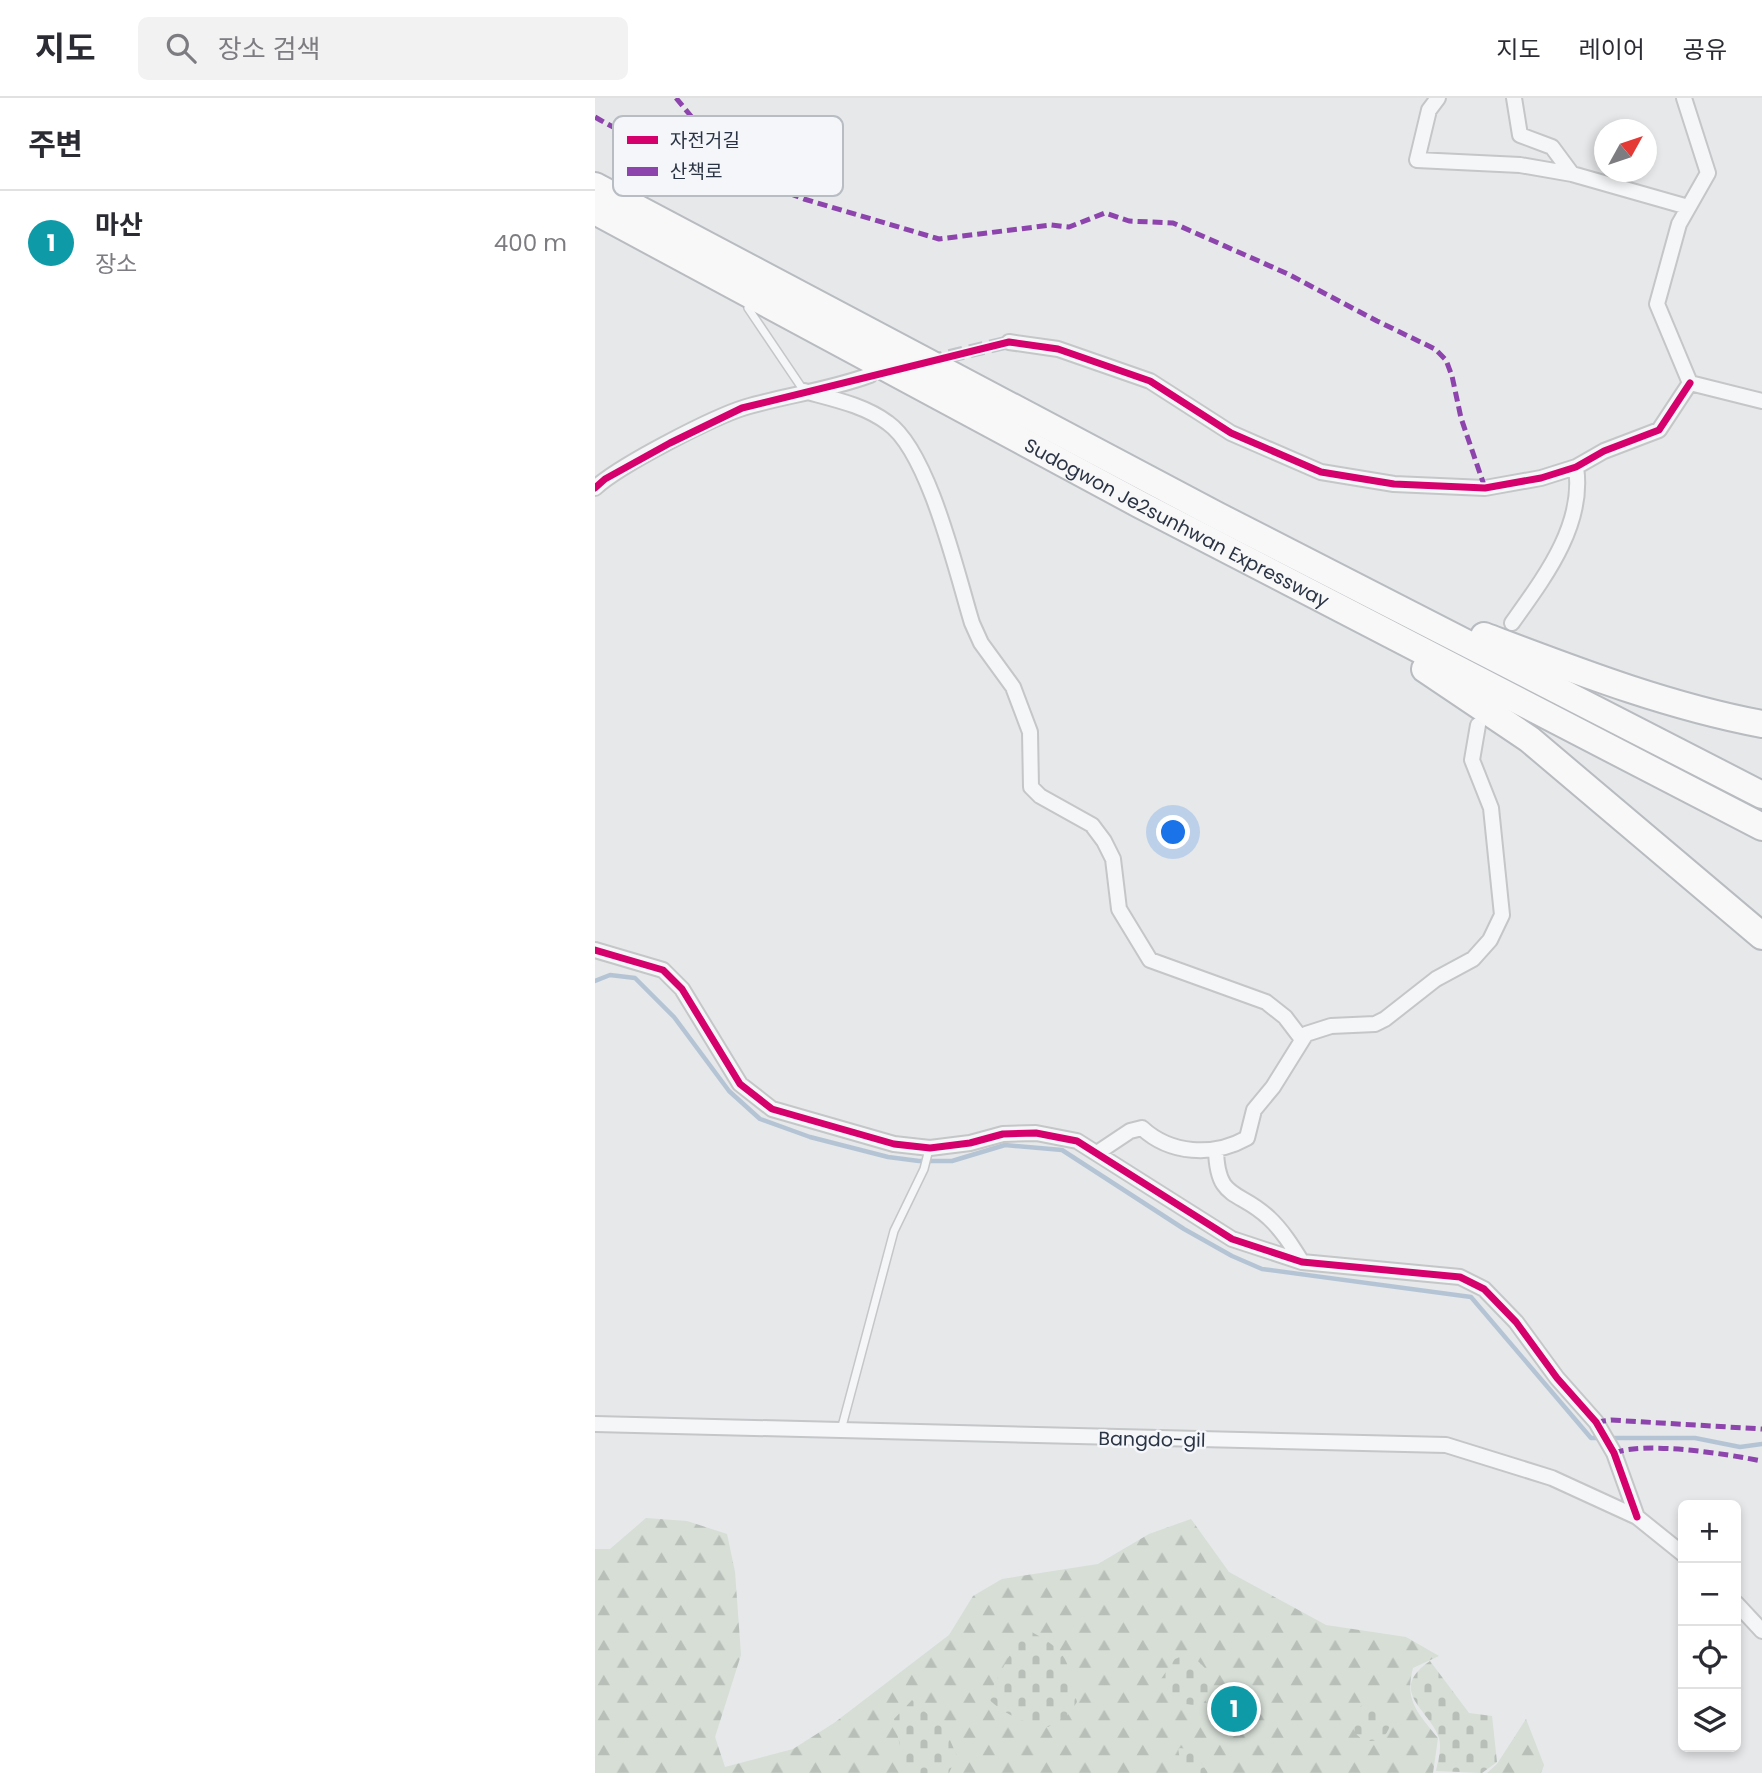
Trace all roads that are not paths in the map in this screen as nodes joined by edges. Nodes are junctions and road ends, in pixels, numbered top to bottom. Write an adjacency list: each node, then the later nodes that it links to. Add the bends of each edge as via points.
1 (1438, 98): 4 (street, via 1430,110 1417,160 1520,165)
2 (1514, 98): 4 (street, via 1520,135 1552,147)
3 (1684, 98): 8 (street, via 1709,173)
4 (1572, 174): 8 (street)
5 (595, 186): 7 (highway, Sudogwon Je2sunhwan Expressway)
6 (613, 196): 18 (highway, Sudogwon Je2sunhwan Expressway)
7 (613, 196)
8 (1688, 207): 13 (street, via 1657,304)
9 (595, 211): 18 (highway, Sudogwon Je2sunhwan Expressway)
10 (748, 307): 14 (lane)
11 (1009, 342): 16 (street, via 1058,349 1150,381 1231,433 1321,472 1394,484 1485,488)
12 (870, 375): 14 (street)
13 (1690, 383): 15 (street); 16 (street, via 1659,430)
14 (804, 391): 17 (street, via 742,408 670,443); 26 (street, via 865,408 891,424 917,461 933,494 972,623 1013,687 1030,732 1031,787 1092,825 1104,841 1113,859 1119,909 1150,960 1266,1002)
15 (1762, 401)
16 (1576, 467): 19 (street, via 1580,489 1559,552)
17 (595, 488)
18 (1215, 528): 21 (highway, via 1598,678); 22 (highway, Sudogwon Je2sunhwan Expressway); 23 (highway, Sudogwon Je2sunhwan Expressway); 24 (highway, via 1485,707 1598,795)
19 (1512, 623)
20 (1478, 724): 26 (street, via 1472,760 1491,808 1502,915 1490,940 1472,959 1436,979 1385,1019 1331,1027)
21 (1762, 724)
22 (1762, 795)
23 (1762, 827)
24 (1762, 936)
25 (595, 950): 27 (street, via 663,970 682,989 740,1084 772,1109 894,1144)
26 (1301, 1038): 28 (street, via 1254,1110 1247,1138)
27 (930, 1148): 29 (street, via 1003,1134 1036,1133 1077,1141); 32 (lane, via 894,1231)
28 (1216, 1149): 29 (street, via 1172,1147 1142,1128); 30 (street, via 1223,1185 1267,1215)
29 (1097, 1153): 30 (street, via 1232,1240)
30 (1302, 1262): 33 (street, via 1459,1277 1484,1289 1600,1428)
31 (595, 1424): 32 (street, Bangdo-gil)
32 (841, 1432): 33 (street, Bangdo-gil, via 1445,1445 1552,1478)
33 (1637, 1517): 34 (street, Bangdo-gil)
34 (1678, 1550)
35 (1741, 1608): 36 (street)
36 (1762, 1631)

